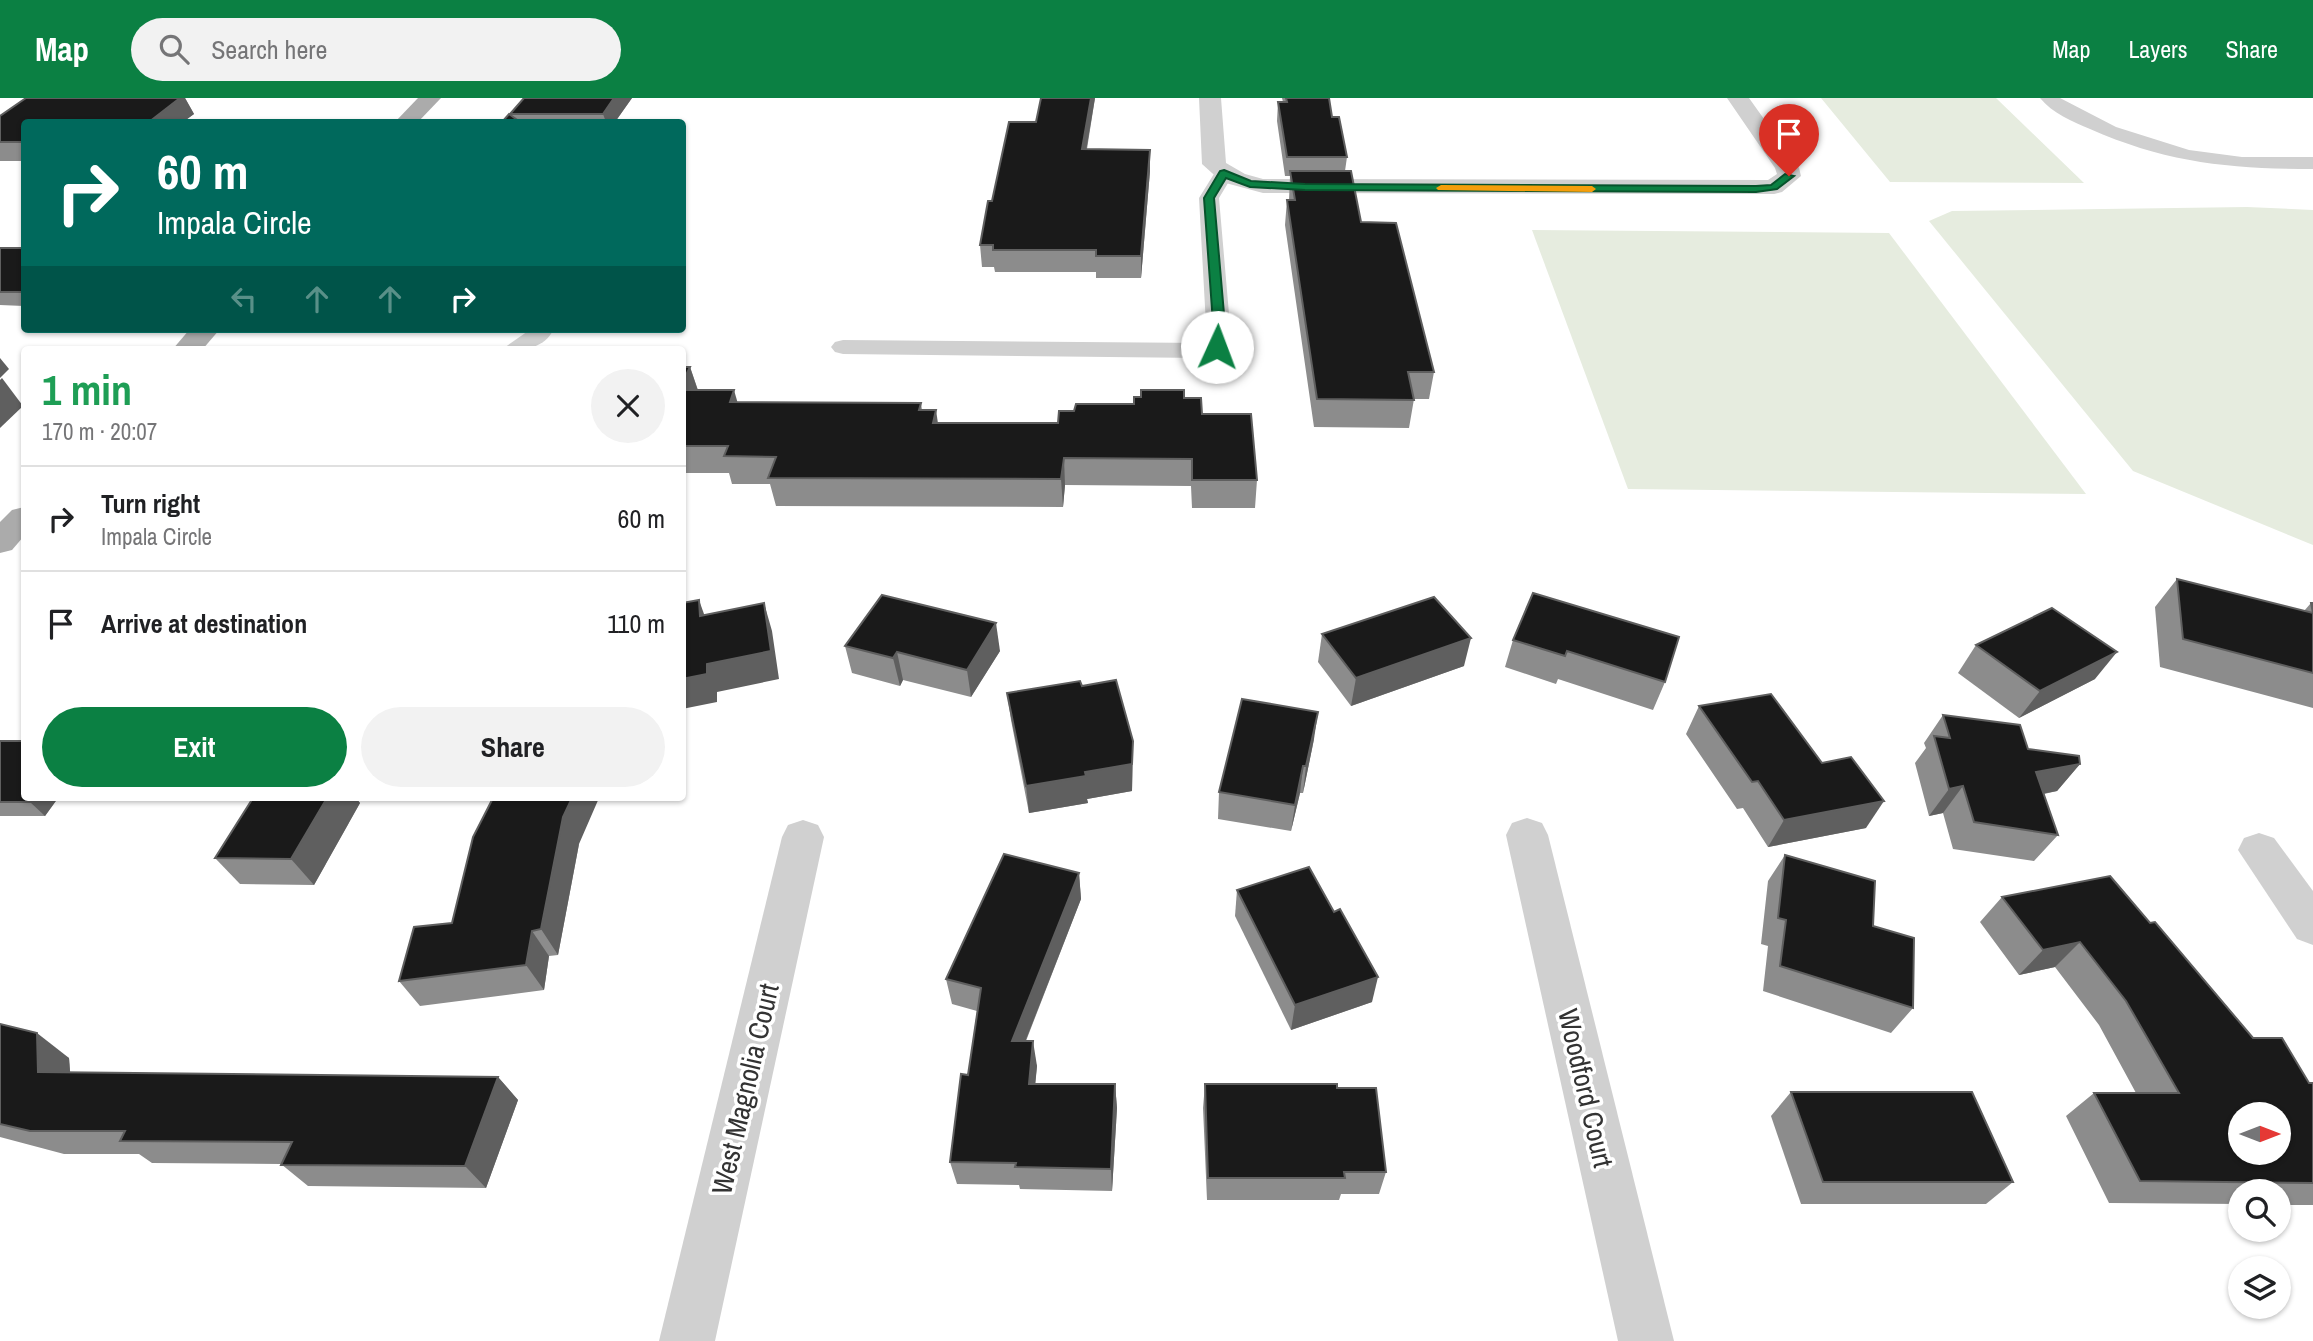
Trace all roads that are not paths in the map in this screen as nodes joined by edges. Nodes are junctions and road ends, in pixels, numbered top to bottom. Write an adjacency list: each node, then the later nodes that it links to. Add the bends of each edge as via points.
1 (429, 98): 5 (main road)
2 (1210, 98): 7 (street, via 1214,164)
3 (1738, 98): 7 (street, via 1787,168 1789,176 1774,187 1278,187 1250,184)
4 (2049, 98): 6 (lane, via 2079,117 2134,140 2209,160)
5 (409, 119)
6 (2313, 163)
7 (1224, 173): 12 (lane, via 1209,198 1220,337 1217,347 1202,351)
8 (202, 333): 10 (main road)
9 (541, 333): 11 (lane)
10 (190, 346)
11 (520, 346)
12 (843, 347)
13 (21, 520): 14 (main road)
14 (0, 542)
15 (1527, 835): 20 (street, Woodford Court)
16 (803, 837): 19 (street, West Magnolia Court)
17 (2259, 850): 18 (street)
18 (2313, 926)
19 (687, 1341)
20 (1646, 1341)

